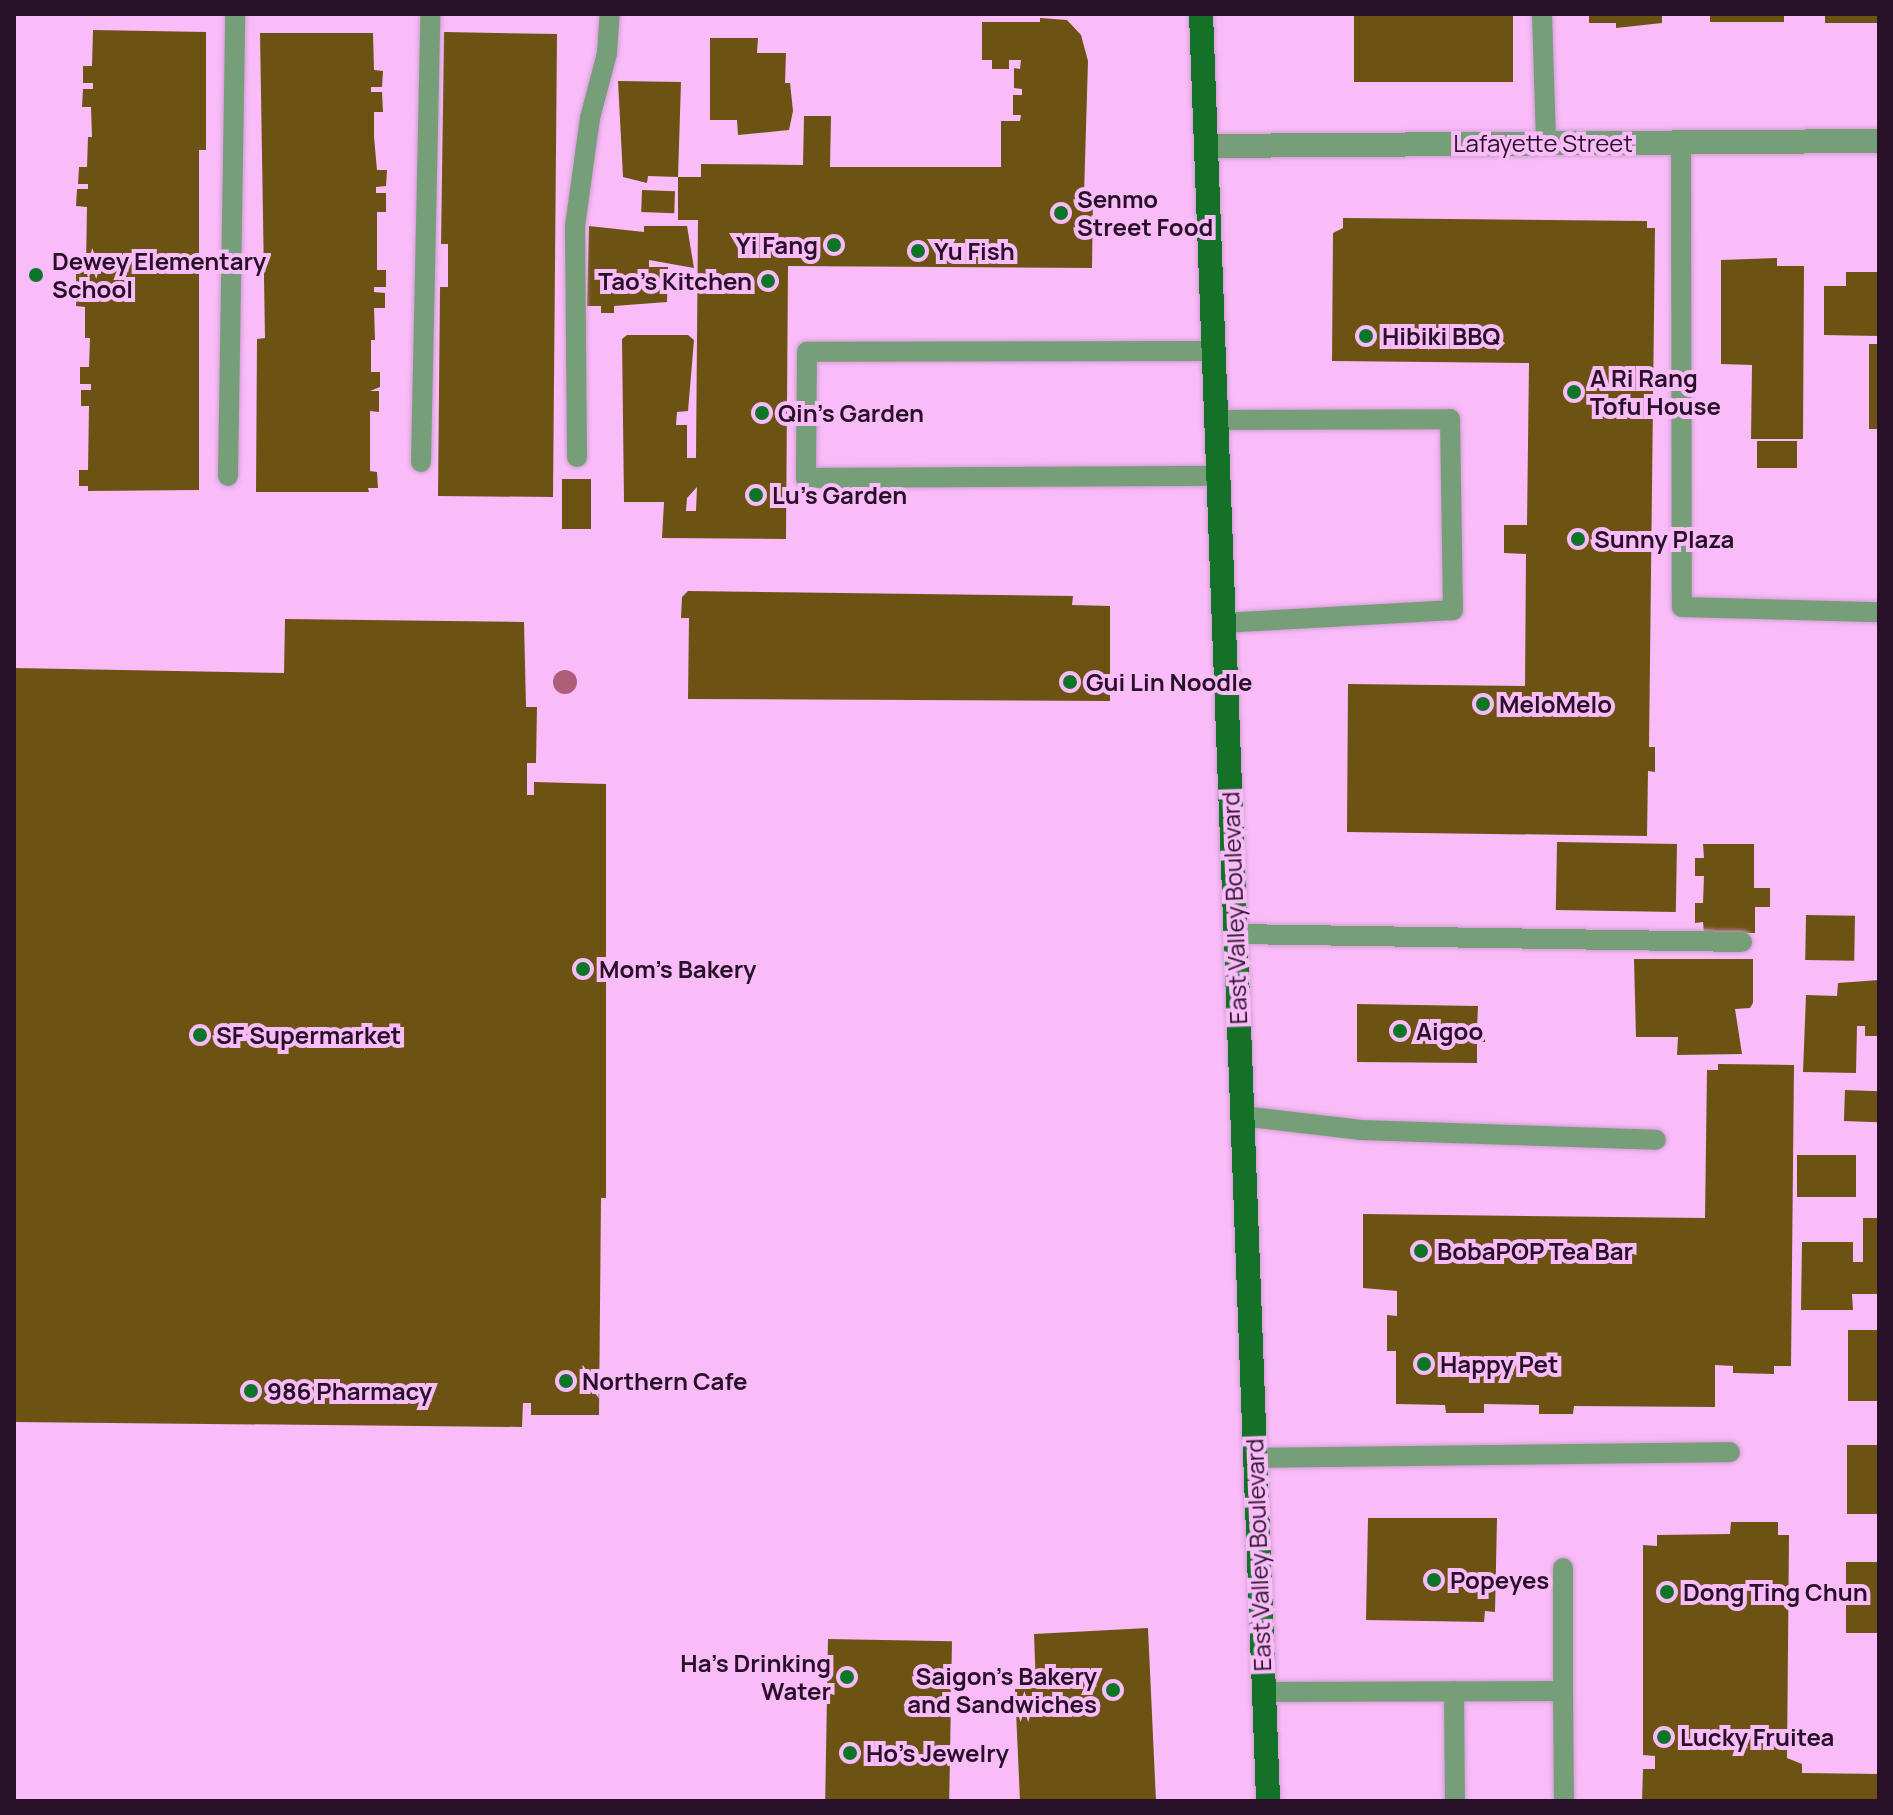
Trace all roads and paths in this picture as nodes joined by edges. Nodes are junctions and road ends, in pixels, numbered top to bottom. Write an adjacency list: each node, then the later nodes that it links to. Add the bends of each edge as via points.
1 (235, 14): 14 (lane)
2 (430, 14): 13 (lane)
3 (610, 14): 12 (lane, via 575,226)
4 (1201, 14): 9 (main road, East Valley Boulevard)
5 (1542, 14): 8 (lane)
6 (1681, 141): 7 (street, Lafayette Street); 8 (street, Lafayette Street); 16 (lane, via 1682,607)
7 (1879, 141)
8 (1546, 143): 9 (street, Lafayette Street)
9 (1206, 146): 10 (main road, East Valley Boulevard)
10 (1213, 351): 11 (main road, East Valley Boulevard); 15 (lane, via 807,352 806,478)
11 (1216, 420): 15 (main road, East Valley Boulevard); 17 (lane, via 1450,419 1453,610)
12 (577, 457)
13 (421, 462)
14 (228, 476)
15 (1218, 476): 17 (main road, East Valley Boulevard)
16 (1879, 612)
17 (1223, 623): 18 (main road, East Valley Boulevard)
18 (1235, 934): 19 (lane); 20 (main road, East Valley Boulevard)
19 (1742, 942)
20 (1242, 1116): 21 (lane, via 1361,1130); 23 (main road, East Valley Boulevard)
21 (1656, 1140)
22 (1730, 1452): 23 (lane)
23 (1255, 1458): 27 (main road, East Valley Boulevard)
24 (1563, 1568): 26 (lane)
25 (1454, 1691): 26 (lane); 27 (lane); 29 (lane)
26 (1563, 1691): 30 (lane)
27 (1264, 1692): 28 (main road, East Valley Boulevard)
28 (1268, 1801)
29 (1455, 1801)
30 (1564, 1801)

